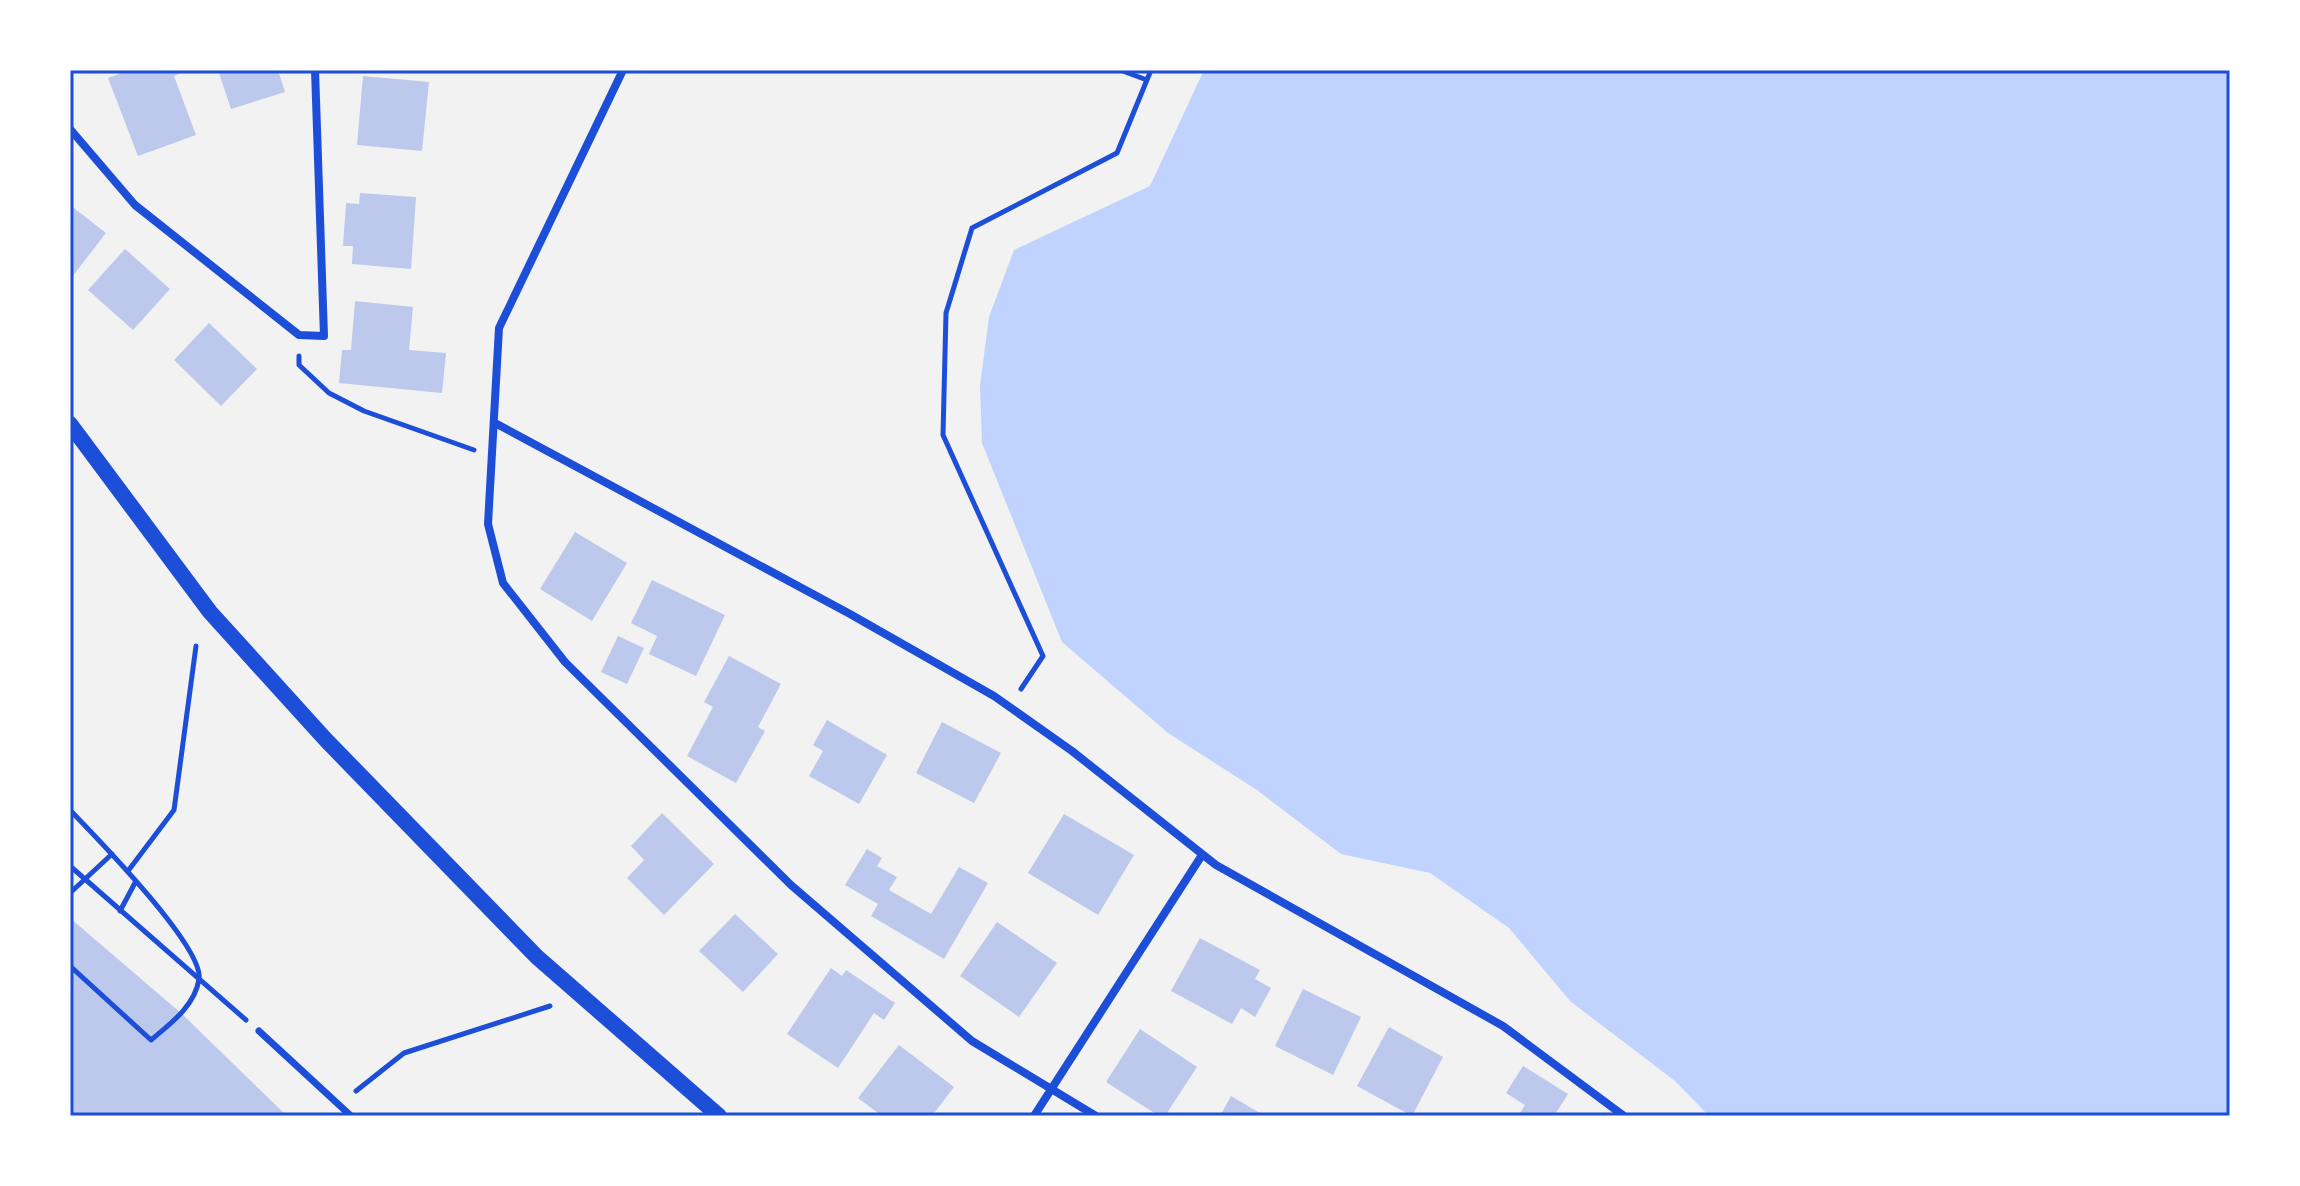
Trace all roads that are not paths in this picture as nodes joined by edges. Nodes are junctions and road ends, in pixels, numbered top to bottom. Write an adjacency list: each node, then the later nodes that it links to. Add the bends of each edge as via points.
1 (315, 70): 3 (street, via 324,336 299,335 135,205)
2 (623, 70): 4 (street, via 499,328)
3 (70, 129)
4 (495, 423): 6 (street, via 1009,706); 8 (street, via 488,524 503,583 565,662 791,885 972,1041)
5 (70, 424): 10 (main road, via 210,612 326,740 537,957)
6 (1202, 855): 8 (street); 13 (street, via 1503,1026)
7 (259, 1031): 9 (street)
8 (1052, 1089): 11 (street); 12 (street)
9 (351, 1116)
10 (719, 1116)
11 (1034, 1116)
12 (1096, 1116)
13 (1624, 1116)

